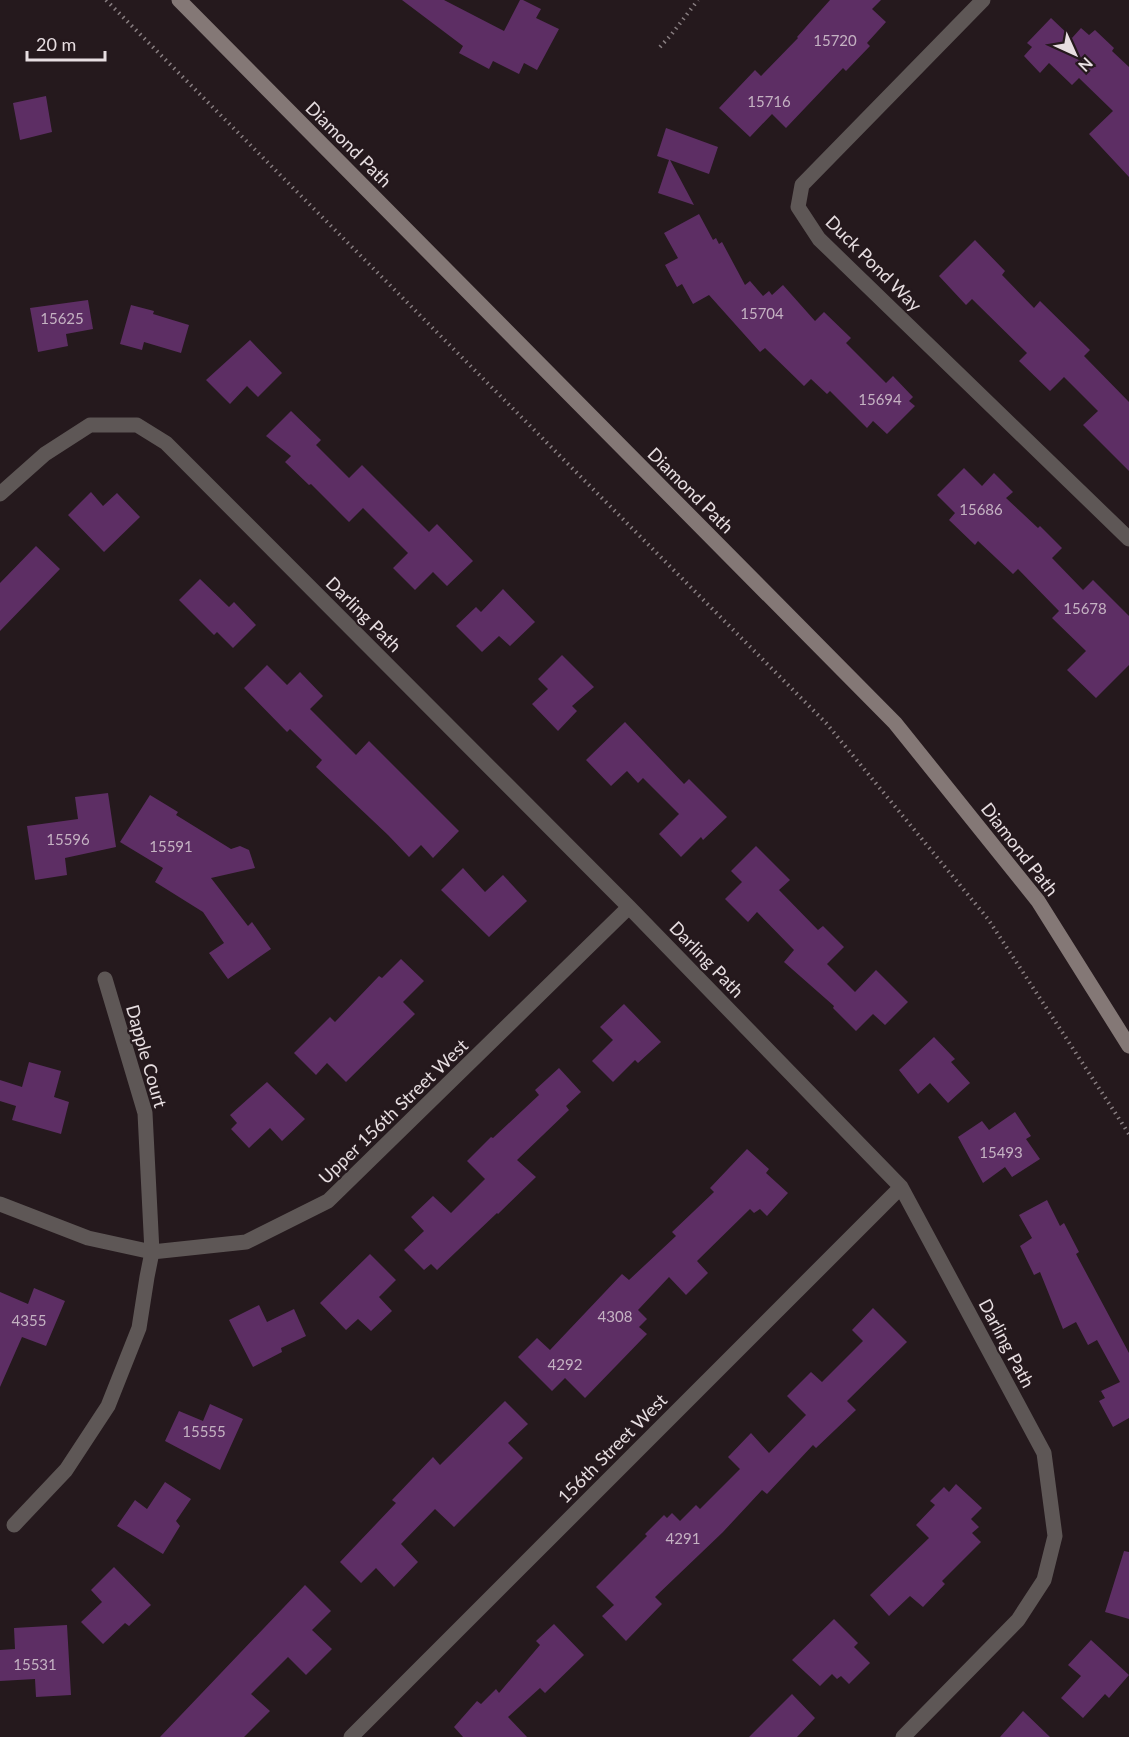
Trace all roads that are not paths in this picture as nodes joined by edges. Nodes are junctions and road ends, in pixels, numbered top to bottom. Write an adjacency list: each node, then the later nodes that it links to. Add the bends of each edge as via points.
1 (179, 0): 7 (street, Diamond Path, via 895,723 1038,901)
2 (983, 0): 4 (street, Duck Pond Way, via 802,185 798,207 819,239)
3 (0, 494): 5 (street, Darling Path, via 45,454 90,425 137,424 166,443)
4 (1129, 539)
5 (629, 907): 8 (street, Darling Path); 10 (street, Upper 156th Street West, via 328,1201 246,1242)
6 (105, 979): 10 (street, Dapple Court, via 145,1113)
7 (1129, 1046)
8 (901, 1187): 12 (street, 156th Street West); 13 (street, Darling Path, via 1044,1454 1055,1536 1044,1580 1018,1620)
9 (0, 1204): 10 (street, Upper 156th Street West, via 88,1238)
10 (152, 1252): 11 (street, Dapple Court, via 139,1328 108,1406 66,1470)
11 (14, 1525)
12 (351, 1737)
13 (903, 1737)

